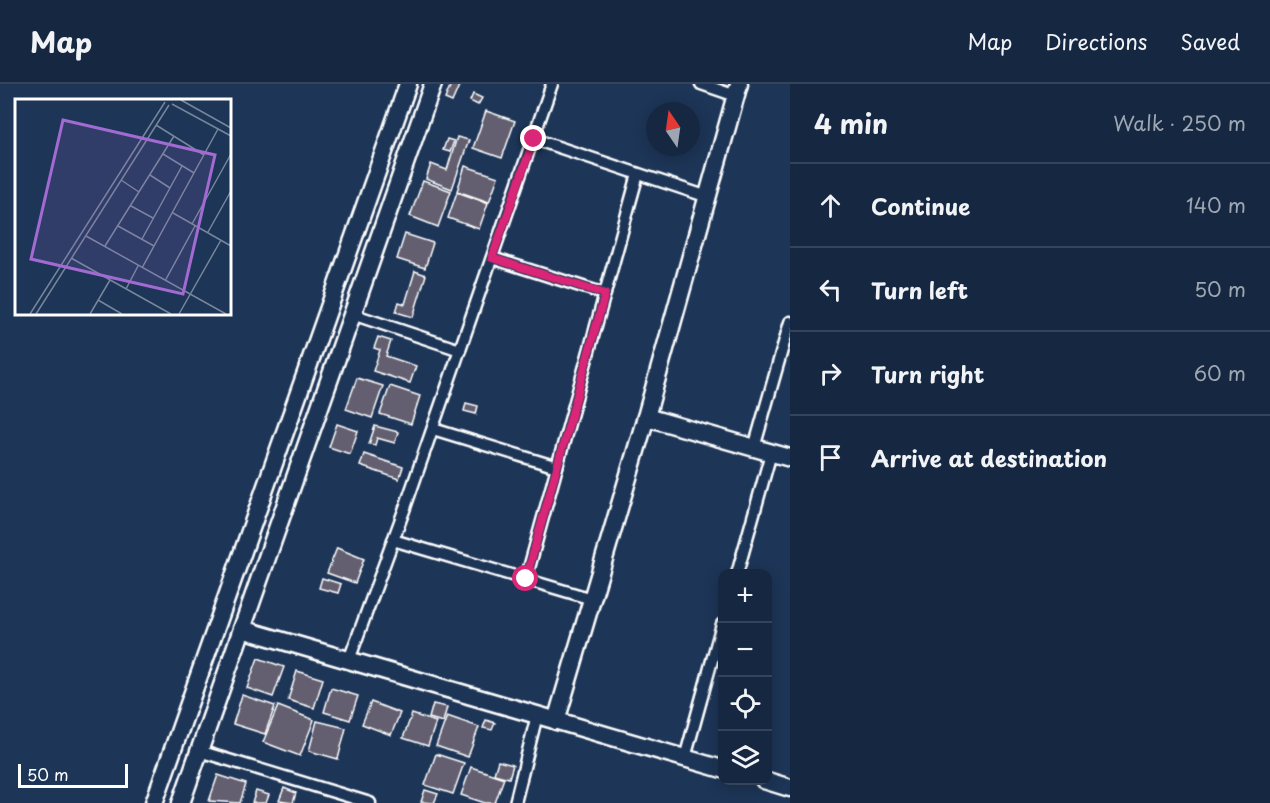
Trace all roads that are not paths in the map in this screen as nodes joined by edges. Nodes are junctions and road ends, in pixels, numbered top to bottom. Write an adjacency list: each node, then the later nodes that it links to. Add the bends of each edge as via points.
1 (408, 84): 34 (street)
2 (433, 84): 11 (street)
3 (552, 84): 6 (street)
4 (700, 84): 5 (street)
5 (738, 90): 8 (street)
6 (534, 139): 7 (street); 9 (street)
7 (638, 174): 8 (street); 10 (street)
8 (708, 197): 14 (street)
9 (492, 258): 10 (street); 13 (street)
10 (605, 294): 19 (street)
11 (352, 314): 13 (street); 24 (street)
12 (790, 322): 16 (street)
13 (460, 350): 15 (street)
14 (646, 417): 16 (street); 23 (street)
15 (433, 429): 19 (street); 20 (street)
16 (754, 448): 17 (street)
17 (771, 453): 18 (street); 21 (street)
18 (790, 459)
19 (557, 467): 22 (street)
20 (393, 540): 22 (street); 26 (street)
21 (738, 569)
22 (526, 579): 23 (street)
23 (592, 599): 28 (street)
24 (242, 630): 26 (street); 29 (street)
25 (718, 641): 30 (street)
26 (349, 660): 27 (street)
27 (537, 715): 28 (street); 37 (street)
28 (556, 720): 30 (street)
29 (199, 752): 35 (street); 36 (street)
30 (684, 758): 31 (street)
31 (718, 768)
32 (772, 782): 33 (street)
33 (790, 788)
34 (154, 803)
35 (181, 803)
36 (369, 803)
37 (515, 803)

